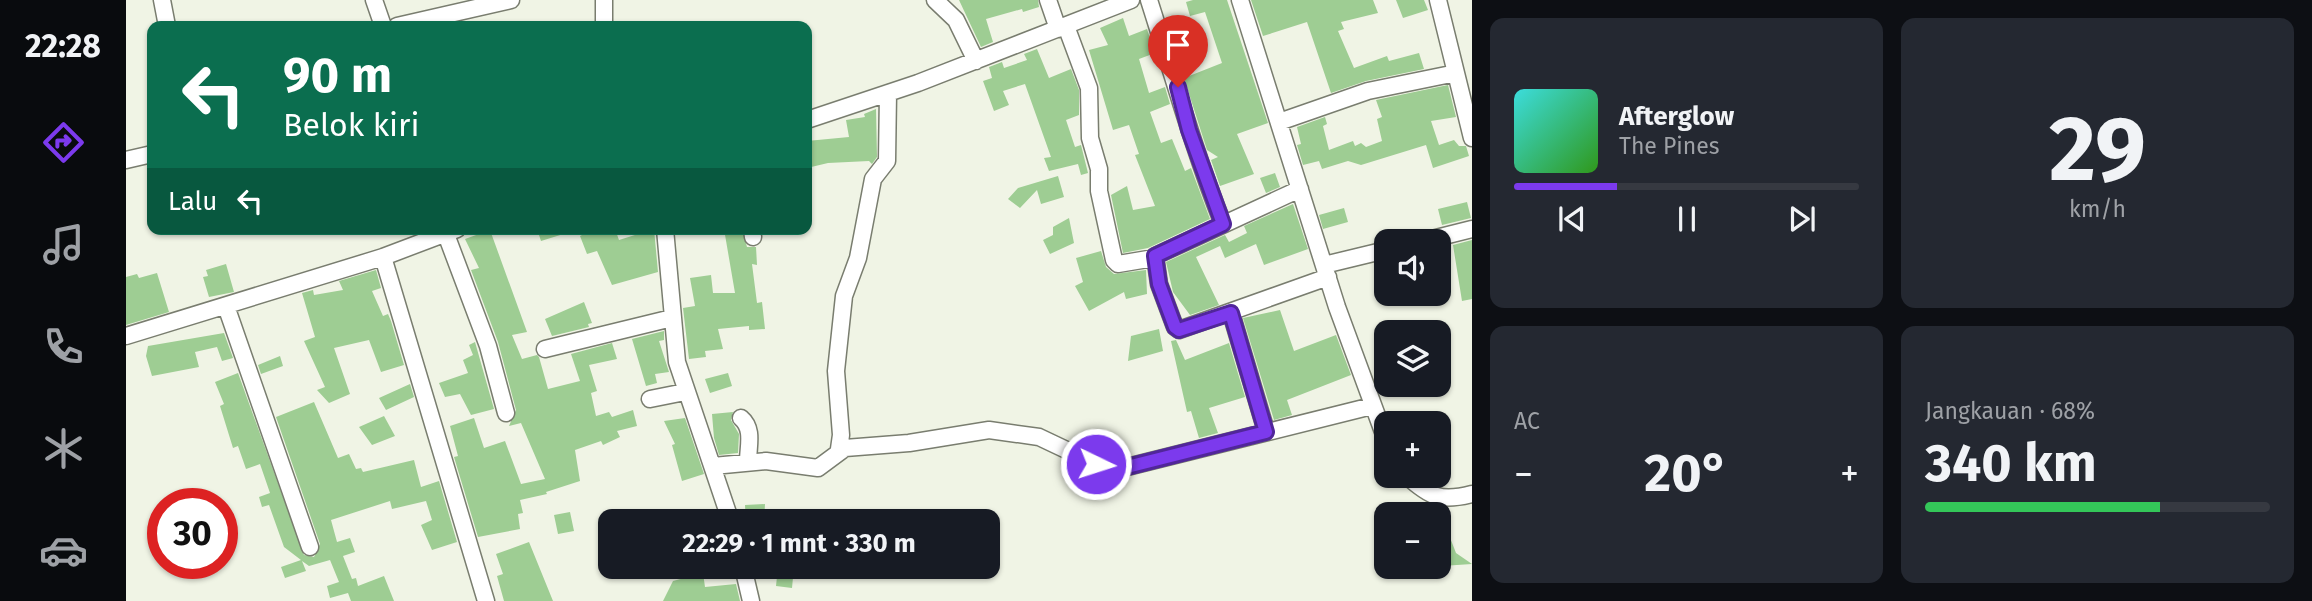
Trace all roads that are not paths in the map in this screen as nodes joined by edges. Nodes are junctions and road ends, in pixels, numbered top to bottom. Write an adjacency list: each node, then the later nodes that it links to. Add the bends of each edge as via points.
1 (162, 0): 11 (street)
2 (374, 0): 12 (street)
3 (511, 0): 13 (street)
4 (604, 0): 14 (street)
5 (935, 0): 16 (street, via 956,20)
6 (1048, 0): 15 (street)
7 (1131, 0): 15 (street)
8 (1149, 0): 25 (street)
9 (1240, 0): 20 (street)
10 (1438, 0): 17 (street)
11 (166, 21)
12 (381, 21)
13 (419, 21)
14 (604, 21)
15 (1062, 27): 16 (street); 33 (street, via 1089,88 1090,138 1114,260 1118,264)
16 (976, 61): 18 (street)
17 (1456, 73): 20 (street, via 1368,91); 21 (street)
18 (888, 93): 19 (street); 47 (street, via 887,161 873,179 858,258 844,296 836,371)
19 (812, 118)
20 (1279, 122): 24 (street)
21 (1472, 138)
22 (147, 155): 23 (street)
23 (126, 160)
24 (1300, 189): 25 (street); 34 (street)
25 (1223, 224): 33 (street)
26 (1472, 229): 27 (street)
27 (1451, 234)
28 (436, 235): 32 (street)
29 (450, 235): 44 (street)
30 (666, 235): 37 (street)
31 (1374, 254): 34 (street)
32 (383, 257): 35 (street); 55 (street)
33 (1154, 258): 36 (street, via 1175,327 1185,330)
34 (1326, 271): 36 (street); 42 (street)
35 (226, 306): 38 (street); 53 (street)
36 (1231, 313): 46 (street)
37 (672, 318): 39 (street); 40 (street)
38 (126, 336)
39 (545, 349)
40 (685, 392): 41 (street); 49 (street)
41 (650, 399)
42 (1372, 406): 43 (street); 46 (street)
43 (1374, 411)
44 (506, 413)
45 (741, 418): 48 (street, via 748,424)
46 (1266, 432): 47 (street, via 1127,467 1096,464 1039,437 989,430)
47 (839, 449): 48 (street, via 818,468)
48 (748, 462): 49 (street)
49 (713, 466): 52 (street)
50 (1420, 488): 51 (street, via 1443,498)
51 (1472, 494)
52 (727, 509)
53 (310, 547)
54 (746, 579): 56 (street)
55 (486, 601)
56 (751, 601)

